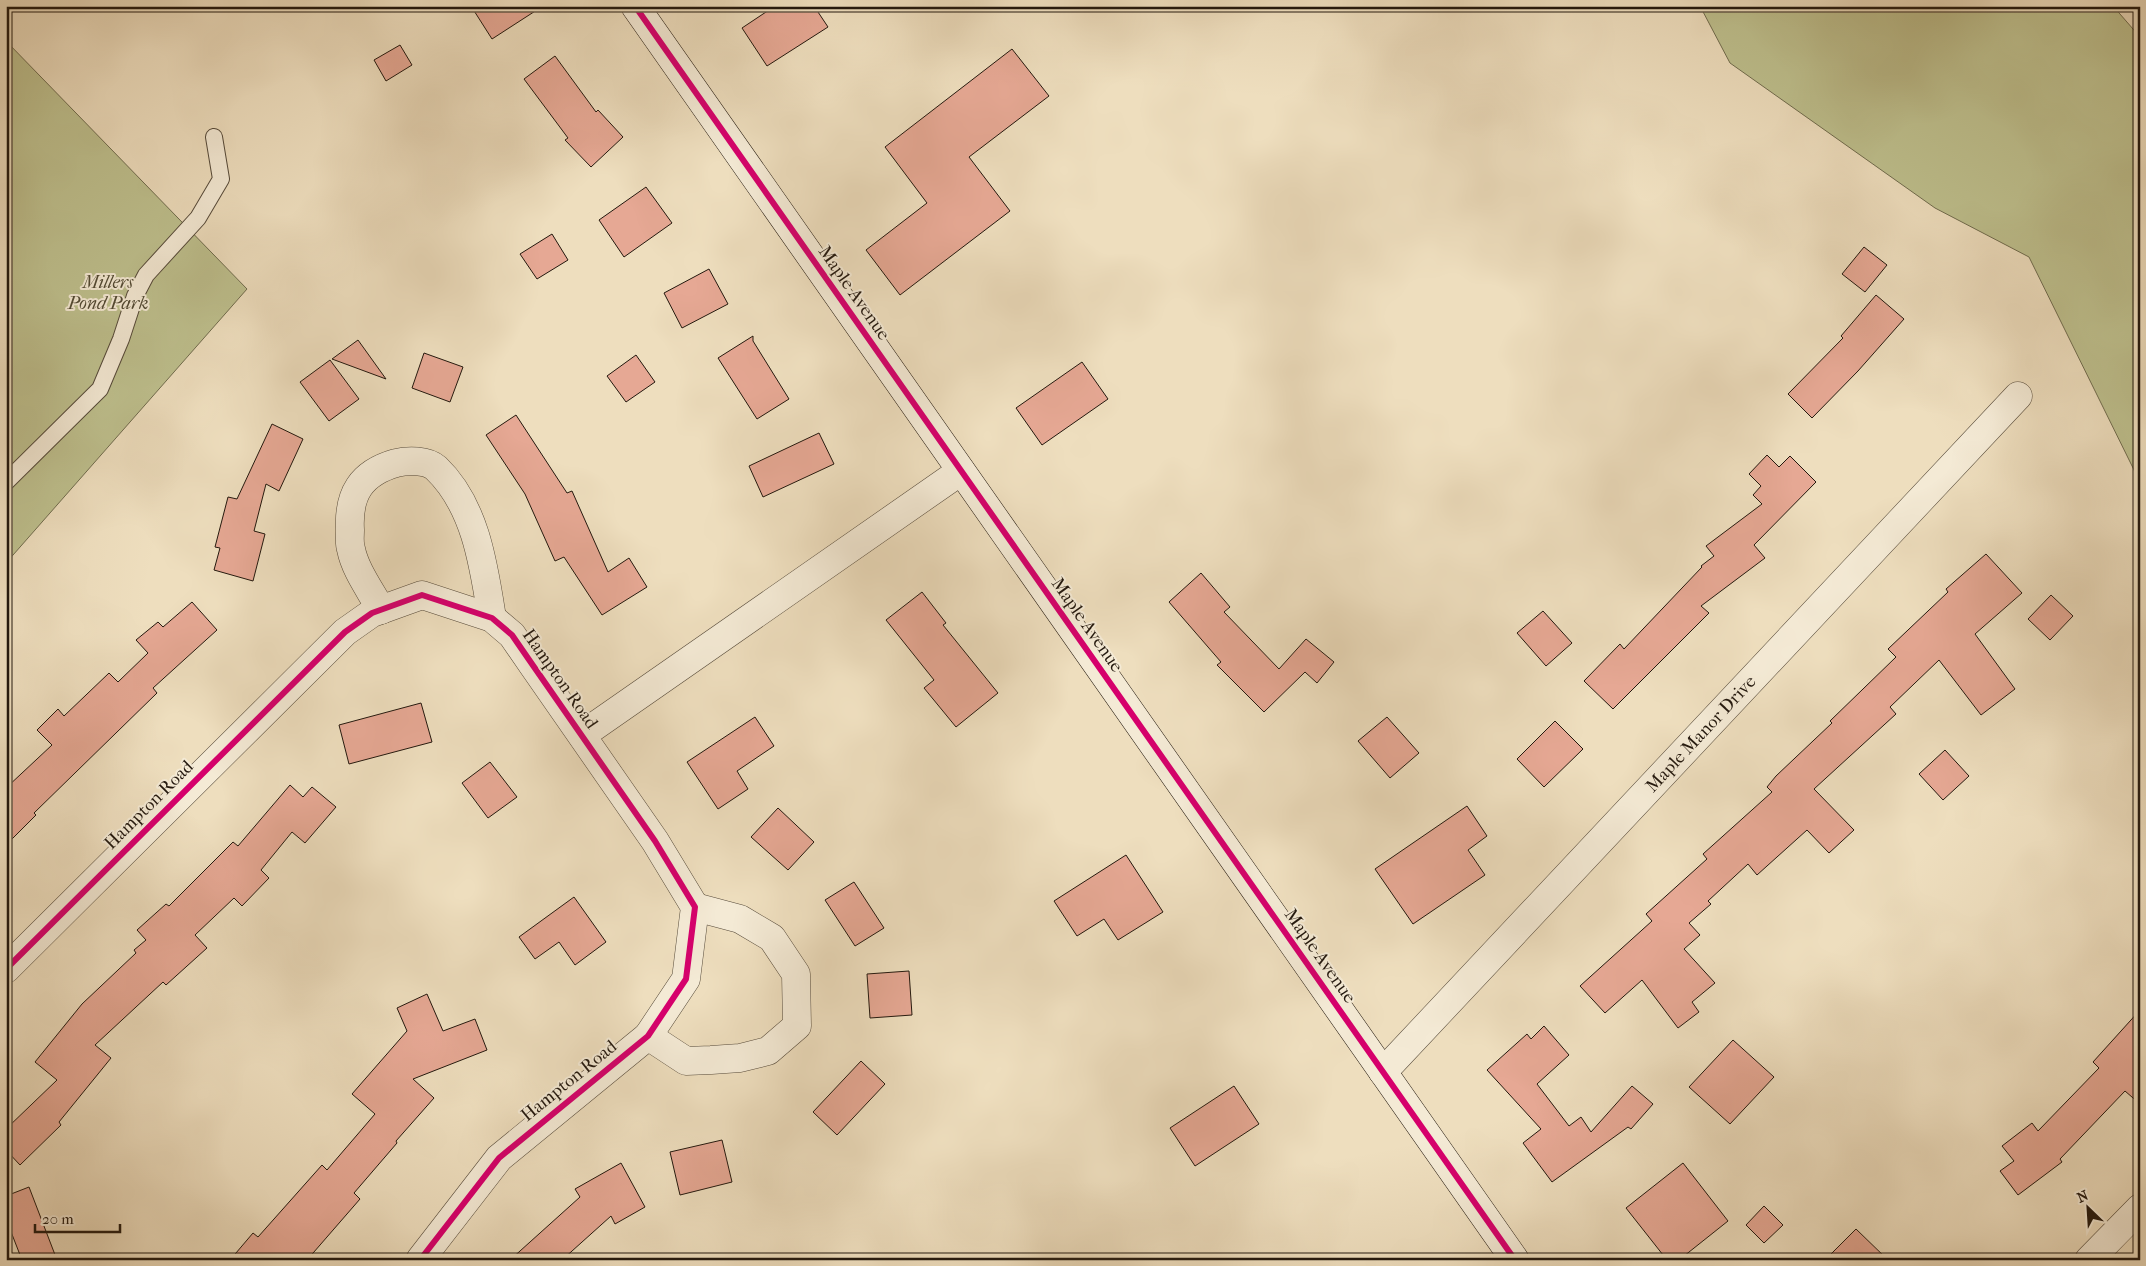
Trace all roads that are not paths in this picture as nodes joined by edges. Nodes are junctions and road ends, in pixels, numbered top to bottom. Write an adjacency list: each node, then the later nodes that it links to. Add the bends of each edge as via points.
1 (635, 6): 4 (street, Maple Avenue)
2 (214, 136): 5 (lane, via 221,179 198,218 146,275 134,296 121,339 100,389)
3 (2018, 396): 12 (street, Maple Manor Drive)
4 (961, 471): 8 (street, Hampton Road); 12 (street, Maple Avenue)
5 (6, 482)
6 (382, 610): 7 (street, Hampton Road, via 422,596); 7 (street, via 361,575 351,550 349,517 354,493 369,474 408,460 434,466 450,484 471,522 483,558); 10 (street, Hampton Road, via 372,613 345,632)
7 (492, 618): 8 (street, Hampton Road, via 512,635)
8 (582, 735): 9 (street, Hampton Road, via 656,842)
9 (695, 907): 11 (street, Hampton Road, via 686,979); 11 (street, via 740,919 772,938 796,974 797,1026 768,1051 740,1058 686,1061)
10 (6, 969)
11 (648, 1036): 14 (street, Hampton Road, via 499,1158)
12 (1383, 1072): 15 (street, Maple Avenue)
13 (2140, 1208): 16 (street)
14 (420, 1260)
15 (1515, 1260)
16 (2090, 1260)

